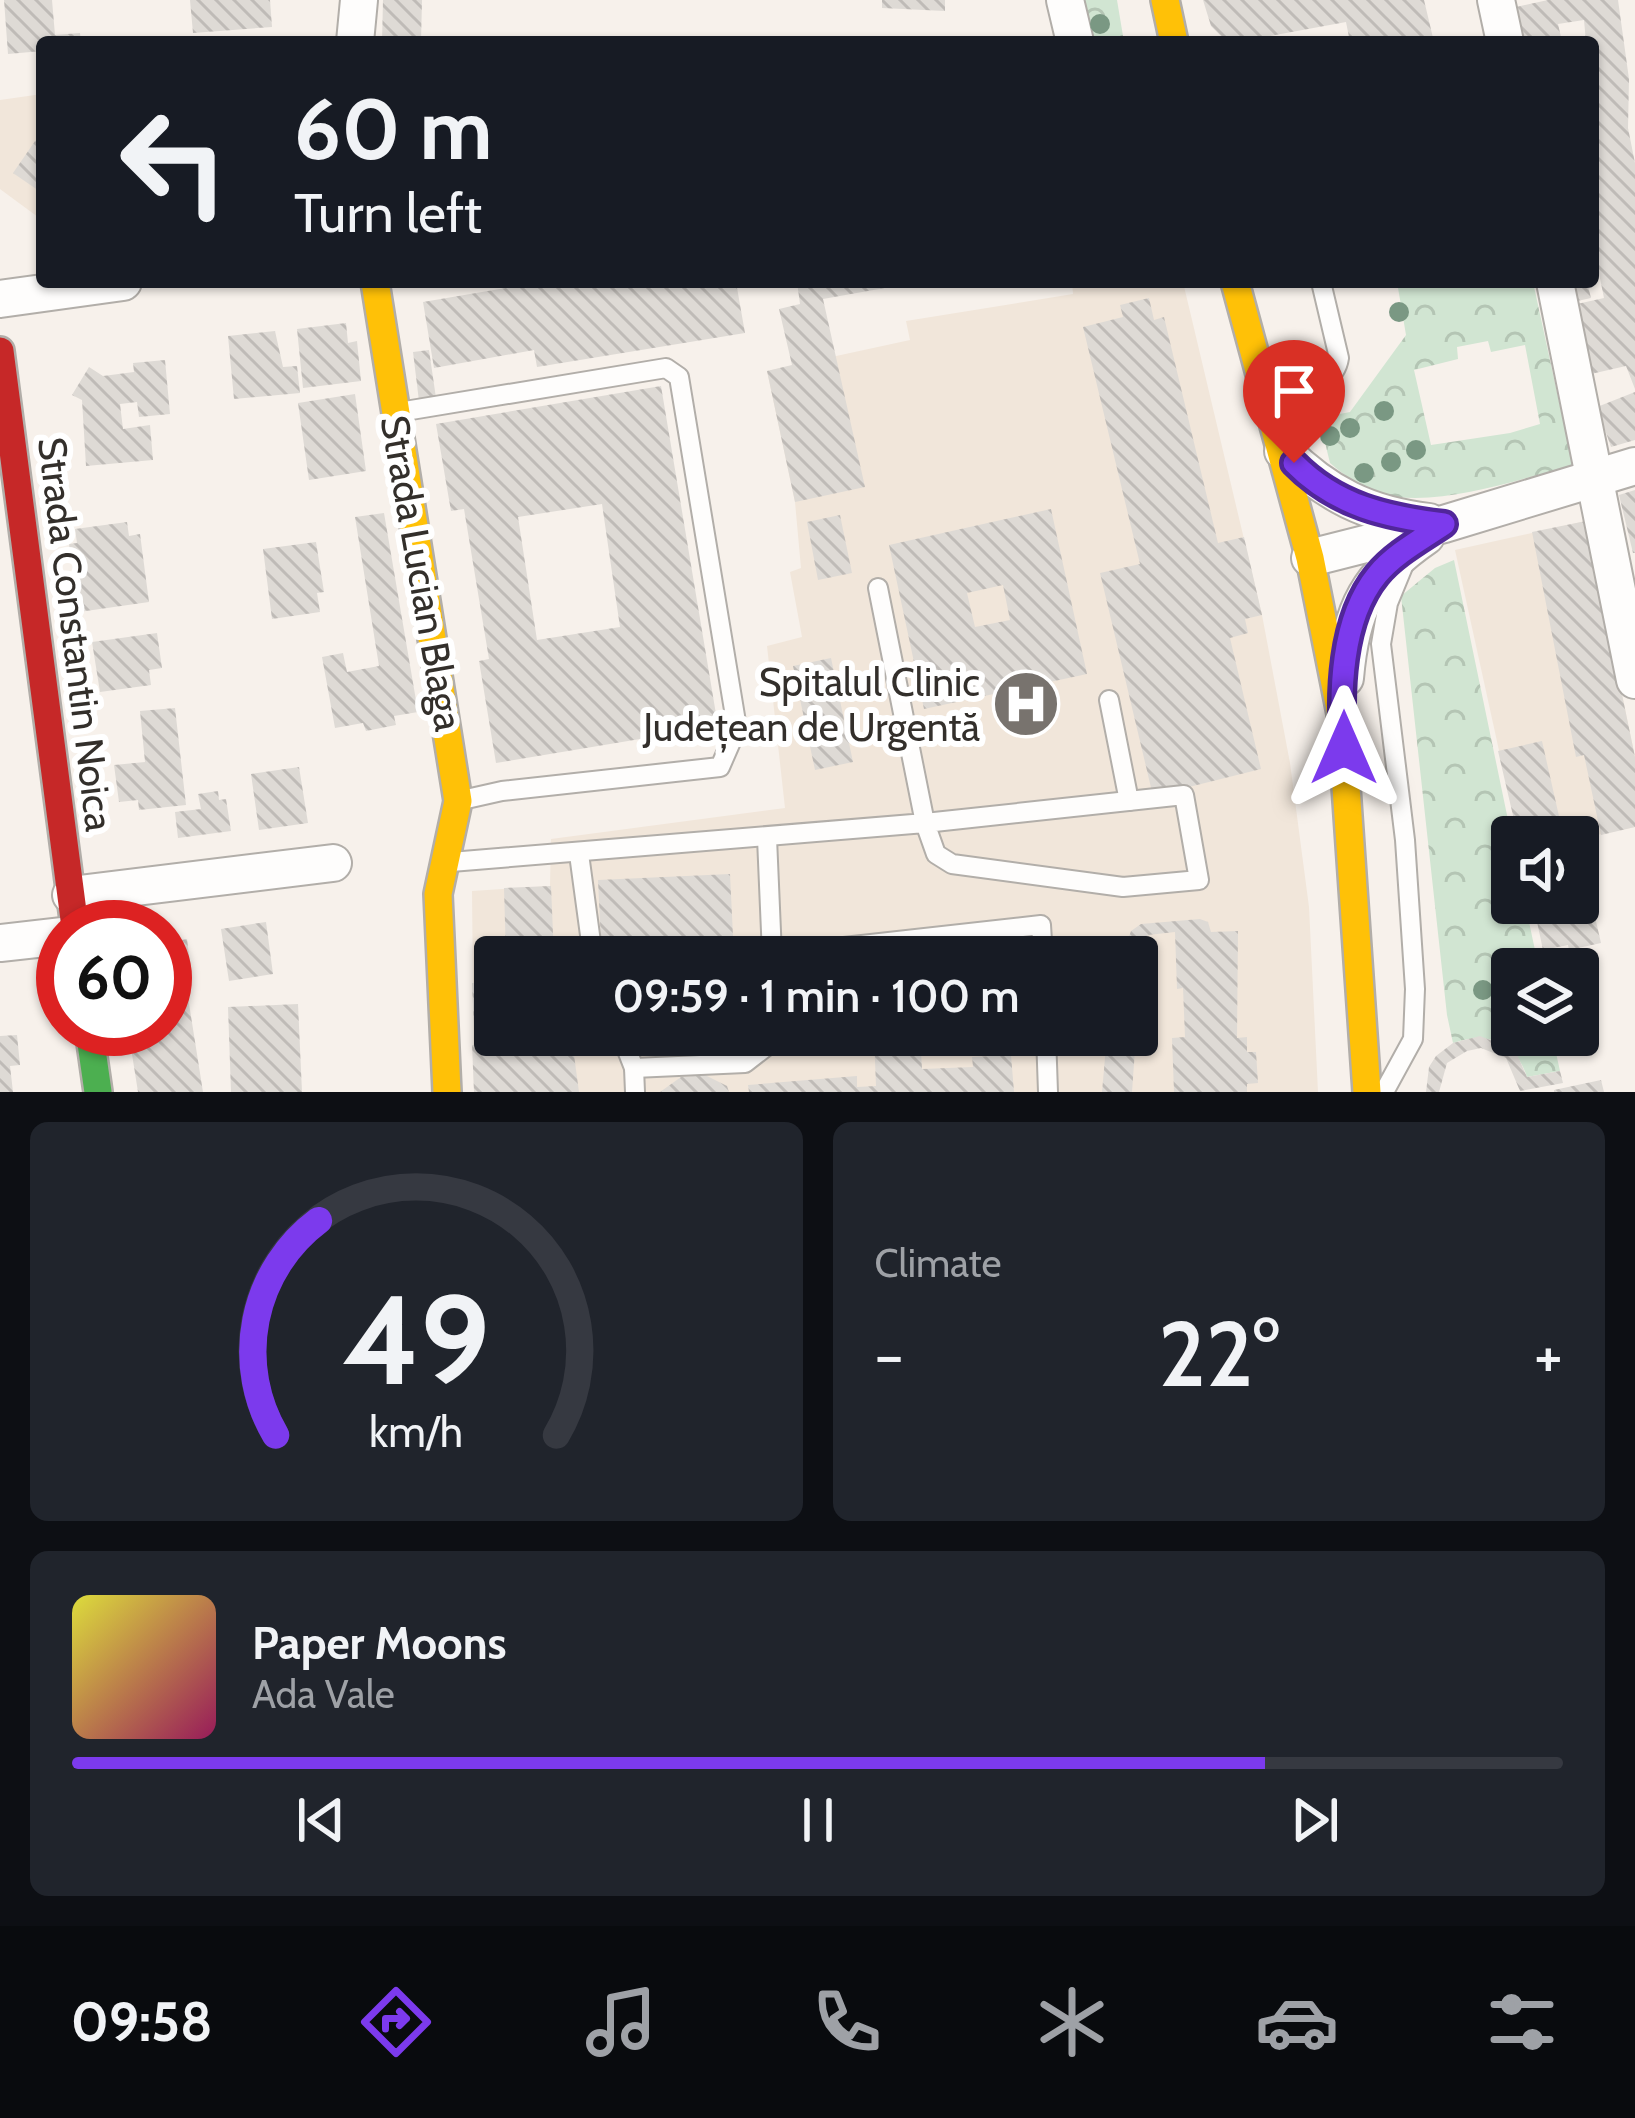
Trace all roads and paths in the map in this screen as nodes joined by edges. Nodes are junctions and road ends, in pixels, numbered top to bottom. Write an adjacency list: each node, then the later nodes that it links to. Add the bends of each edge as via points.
1 (359, 0): 5 (street)
2 (1065, 0): 6 (street)
3 (1165, 0): 7 (street)
4 (1496, 0): 8 (street)
5 (356, 36)
6 (1074, 36)
7 (1173, 36)
8 (1504, 36)
9 (80, 288): 14 (street)
10 (376, 288): 17 (street, Strada Lucian Blaga)
11 (1237, 288): 16 (street)
12 (1322, 288): 16 (lane, via 1337,368)
13 (1556, 288): 20 (street)
14 (0, 299)
15 (0, 351): 35 (street, Strada Constantin Noica, via 14,545)
16 (1271, 410): 18 (street)
17 (394, 412): 28 (street, Strada Lucian Blaga); 28 (lane, via 667,368 679,377 737,728 720,767)
18 (1283, 451): 21 (street, via 1355,506); 23 (street)
19 (1635, 466): 20 (street)
20 (1594, 481): 21 (street); 25 (street)
21 (1444, 524): 22 (street); 23 (street)
22 (1410, 547): 27 (street, via 1374,578 1364,599 1349,642); 53 (lane, via 1381,644 1405,840 1413,1039)
23 (1310, 558): 27 (street)
24 (878, 588): 30 (lane)
25 (1635, 680)
26 (1109, 700): 29 (lane)
27 (1341, 714): 52 (street)
28 (458, 801): 33 (street, Strada Lucian Blaga)
29 (1129, 801): 30 (lane); 30 (lane, via 1184,794 1199,880 1123,887 952,864 936,854)
30 (925, 824): 31 (lane)
31 (767, 838): 32 (lane); 38 (lane)
32 (579, 854): 33 (lane); 37 (lane)
33 (444, 862): 49 (street, Strada Lucian Blaga, via 437,894)
34 (333, 863): 36 (street)
35 (71, 900)
36 (133, 900)
37 (590, 936)
38 (768, 936)
39 (945, 936): 40 (lane, via 1042,925)
40 (1042, 936)
41 (36, 939): 42 (street)
42 (0, 943)
43 (93, 1056): 48 (street)
44 (629, 1056): 47 (lane)
45 (755, 1056): 47 (lane, via 746,1063)
46 (1047, 1056): 51 (lane)
47 (634, 1068): 50 (lane)
48 (98, 1092)
49 (447, 1092)
50 (635, 1092)
51 (1048, 1092)
52 (1367, 1092)
53 (1384, 1092)

